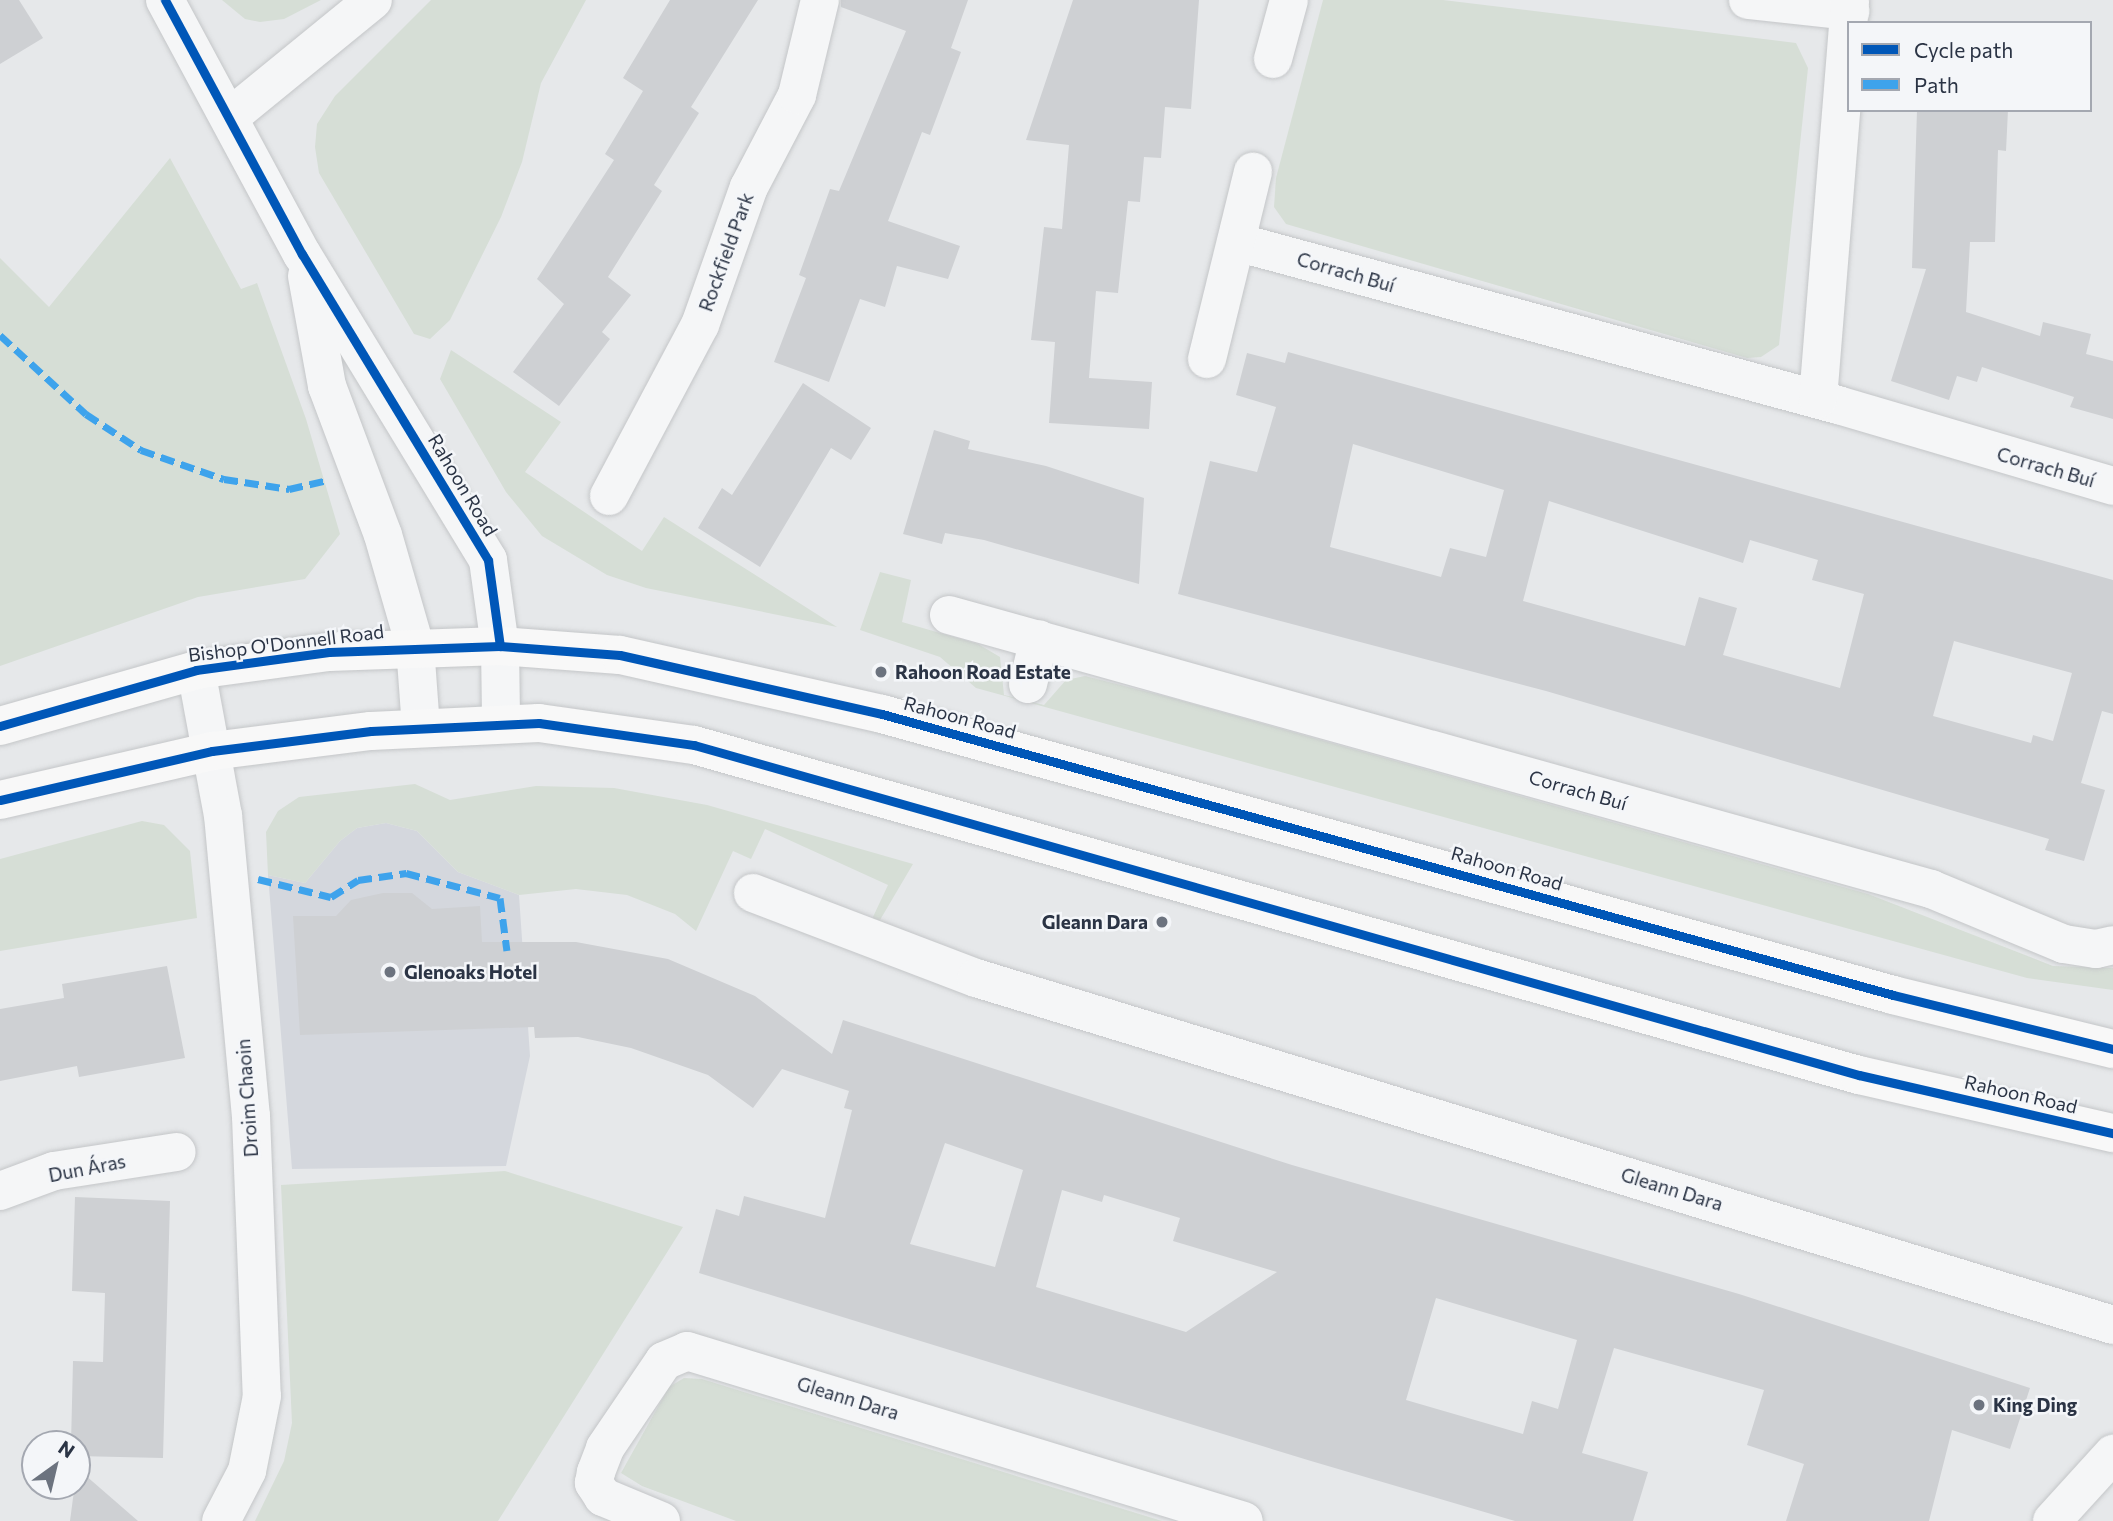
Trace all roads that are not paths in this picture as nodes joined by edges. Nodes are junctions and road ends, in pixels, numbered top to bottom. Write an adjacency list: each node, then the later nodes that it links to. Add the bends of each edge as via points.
1 (165, 0): 9 (street, Rahoon Road)
2 (373, 0): 9 (street)
3 (820, 0): 16 (street, Rockfield Park, via 797,95 749,187 700,325)
4 (1289, 0): 8 (street)
5 (1748, 0): 6 (street)
6 (1850, 5)
7 (1847, 42): 14 (street)
8 (1273, 60)
9 (231, 116): 12 (street, Rahoon Road)
10 (1253, 172): 11 (street)
11 (1240, 243): 13 (street); 14 (street, Corrach Buí)
12 (302, 254): 19 (street, Rahoon Road, via 327,386 383,536); 20 (street, Rahoon Road, via 488,560)
13 (1208, 359)
14 (1818, 399): 15 (street, Corrach Buí)
15 (2113, 486)
16 (609, 496)
17 (949, 615): 18 (street, Corrach Buí)
18 (1039, 639): 22 (street); 29 (street, Corrach Buí, via 1931,889 2064,944 2096,949)
19 (415, 646): 20 (main road, Bishop O'Donnell Road); 21 (main road, Bishop O'Donnell Road); 25 (street, Rahoon Road)
20 (500, 646): 23 (street, Rahoon Road); 30 (main road, Rahoon Road, via 645,660 882,714 1893,995)
21 (196, 670): 24 (main road, Bishop O'Donnell Road); 26 (street, Droim Chaoin)
22 (1028, 684)
23 (501, 722): 25 (main road); 31 (main road, Rahoon Road, via 694,746 1859,1075)
24 (0, 726)
25 (421, 727): 26 (main road)
26 (212, 751): 27 (main road); 36 (street, Droim Chaoin, via 223,815 251,1116 262,1396 247,1471)
27 (0, 800)
28 (753, 892): 34 (street, Gleann Dara, via 976,978)
29 (2113, 945)
30 (2113, 1049)
31 (2113, 1133)
32 (177, 1152): 33 (street, Dun Áras, via 54,1171)
33 (0, 1191)
34 (2113, 1325)
35 (2113, 1454): 39 (street)
36 (221, 1521)
37 (661, 1521): 38 (street, Gleann Dara, via 603,1497 594,1483 605,1448 664,1361 687,1351)
38 (1244, 1521)
39 (2052, 1521)

